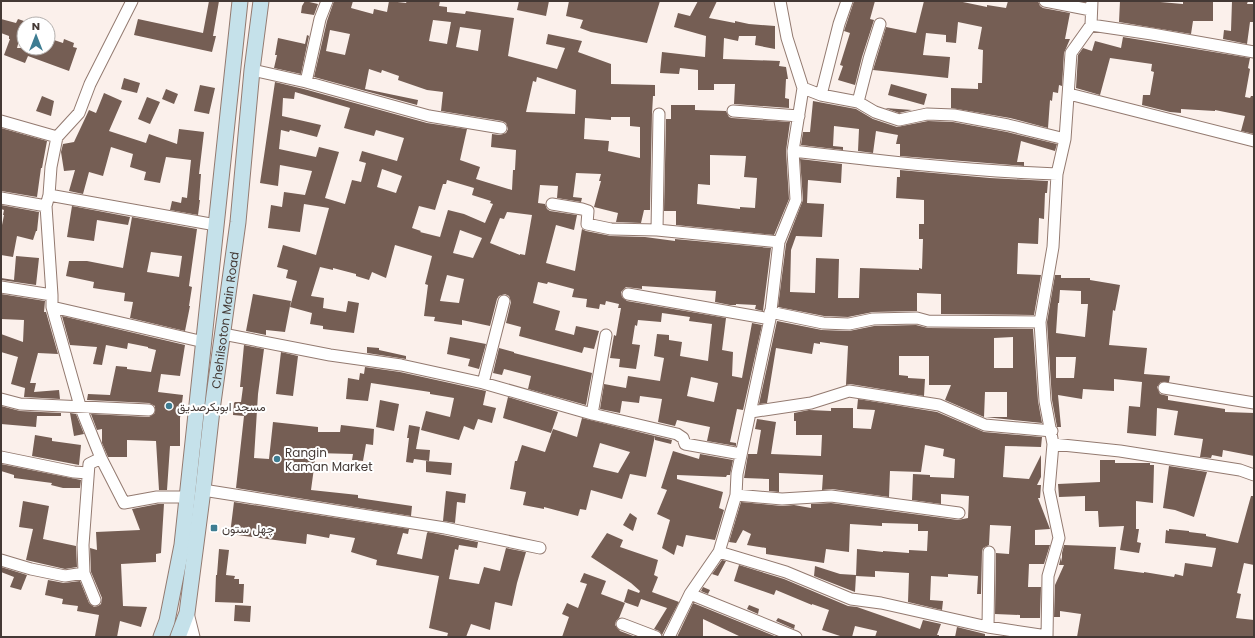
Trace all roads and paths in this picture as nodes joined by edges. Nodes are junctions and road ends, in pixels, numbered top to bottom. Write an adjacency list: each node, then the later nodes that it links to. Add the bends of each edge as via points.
1 (132, 1): 23 (street, via 90,84 79,113)
2 (240, 1): 32 (main road, Chehilsoton Main Road)
3 (261, 1): 12 (main road, Chehilsoton Main Road)
4 (327, 1): 13 (street, via 320,19)
5 (780, 1): 14 (street, via 787,38)
6 (847, 1): 16 (street)
7 (1045, 1): 8 (street)
8 (1092, 6): 10 (street)
9 (880, 24): 17 (street)
10 (1091, 25): 11 (street); 15 (street, via 1071,53)
11 (1254, 52)
12 (252, 70): 13 (street); 42 (main road, Chehilsoton Main Road, via 238,222)
13 (306, 82): 22 (street, via 429,116)
14 (803, 88): 16 (street); 20 (street)
15 (1069, 94): 24 (street); 25 (street)
16 (821, 95): 17 (street)
17 (858, 102): 24 (street, via 875,112 899,120 927,114 954,116 1008,125)
18 (733, 111): 20 (street)
19 (659, 114): 33 (street)
20 (799, 116): 26 (street)
21 (1, 121): 23 (street)
22 (501, 128)
23 (57, 137): 28 (street)
24 (1065, 139): 27 (street)
25 (1254, 141)
26 (793, 151): 27 (street, via 925,166); 34 (street, via 796,200)
27 (1057, 174): 41 (street, via 1053,247)
28 (49, 195): 31 (street); 32 (street)
29 (1, 198): 31 (street)
30 (552, 204): 33 (street, via 588,211 587,224 611,229)
31 (46, 206): 37 (street)
32 (216, 225): 44 (main road, Chehilsoton Main Road)
33 (657, 230): 34 (street)
34 (779, 242): 40 (street)
35 (1, 287): 37 (street)
36 (628, 294): 40 (street)
37 (52, 295): 39 (street)
38 (504, 301): 45 (street)
39 (52, 307): 44 (street); 49 (street)
40 (770, 315): 41 (street, via 849,324 873,319 917,318 928,321); 51 (street)
41 (1040, 322): 53 (street, via 1045,401)
42 (223, 334): 45 (street, via 330,355 401,365); 60 (main road, Chehilsoton Main Road)
43 (606, 335): 52 (street)
44 (204, 342): 62 (main road, Chehilsoton Main Road)
45 (482, 383): 52 (street)
46 (1164, 388): 48 (street)
47 (1, 400): 49 (street, via 20,404)
48 (1254, 403)
49 (80, 406): 50 (street); 57 (street)
50 (149, 410)
51 (751, 412): 53 (street, via 811,403 849,391 939,405 985,425); 55 (street)
52 (592, 414): 55 (street, via 677,434 683,438 685,444)
53 (1052, 431): 54 (street)
54 (1053, 444): 59 (street, via 1240,470); 74 (street, via 1049,490 1059,538 1048,576)
55 (741, 454): 61 (street)
56 (1, 457): 58 (street)
57 (101, 458): 58 (street, via 89,464); 62 (street, via 124,503 157,497)
58 (88, 473): 68 (street)
59 (1254, 475)
60 (203, 490): 64 (street, via 445,528); 71 (main road, Chehilsoton Main Road)
61 (736, 495): 63 (street, via 782,499 831,496); 65 (street)
62 (188, 497): 75 (main road, Chehilsoton Main Road, via 182,545 167,621)
63 (959, 513)
64 (540, 548)
65 (719, 552): 69 (street); 73 (street, via 786,572 851,599 881,603)
66 (989, 552): 73 (street)
67 (1, 560): 68 (street, via 65,576)
68 (84, 573): 70 (street)
69 (690, 594): 79 (street); 80 (street)
70 (95, 600)
71 (187, 613): 76 (main road, Chehilsoton Main Road); 77 (street)
72 (622, 624): 78 (street)
73 (988, 627): 74 (street)
74 (1047, 636)
75 (161, 637)
76 (178, 637)
77 (194, 637)
78 (656, 637)
79 (669, 637)
80 (796, 637)

